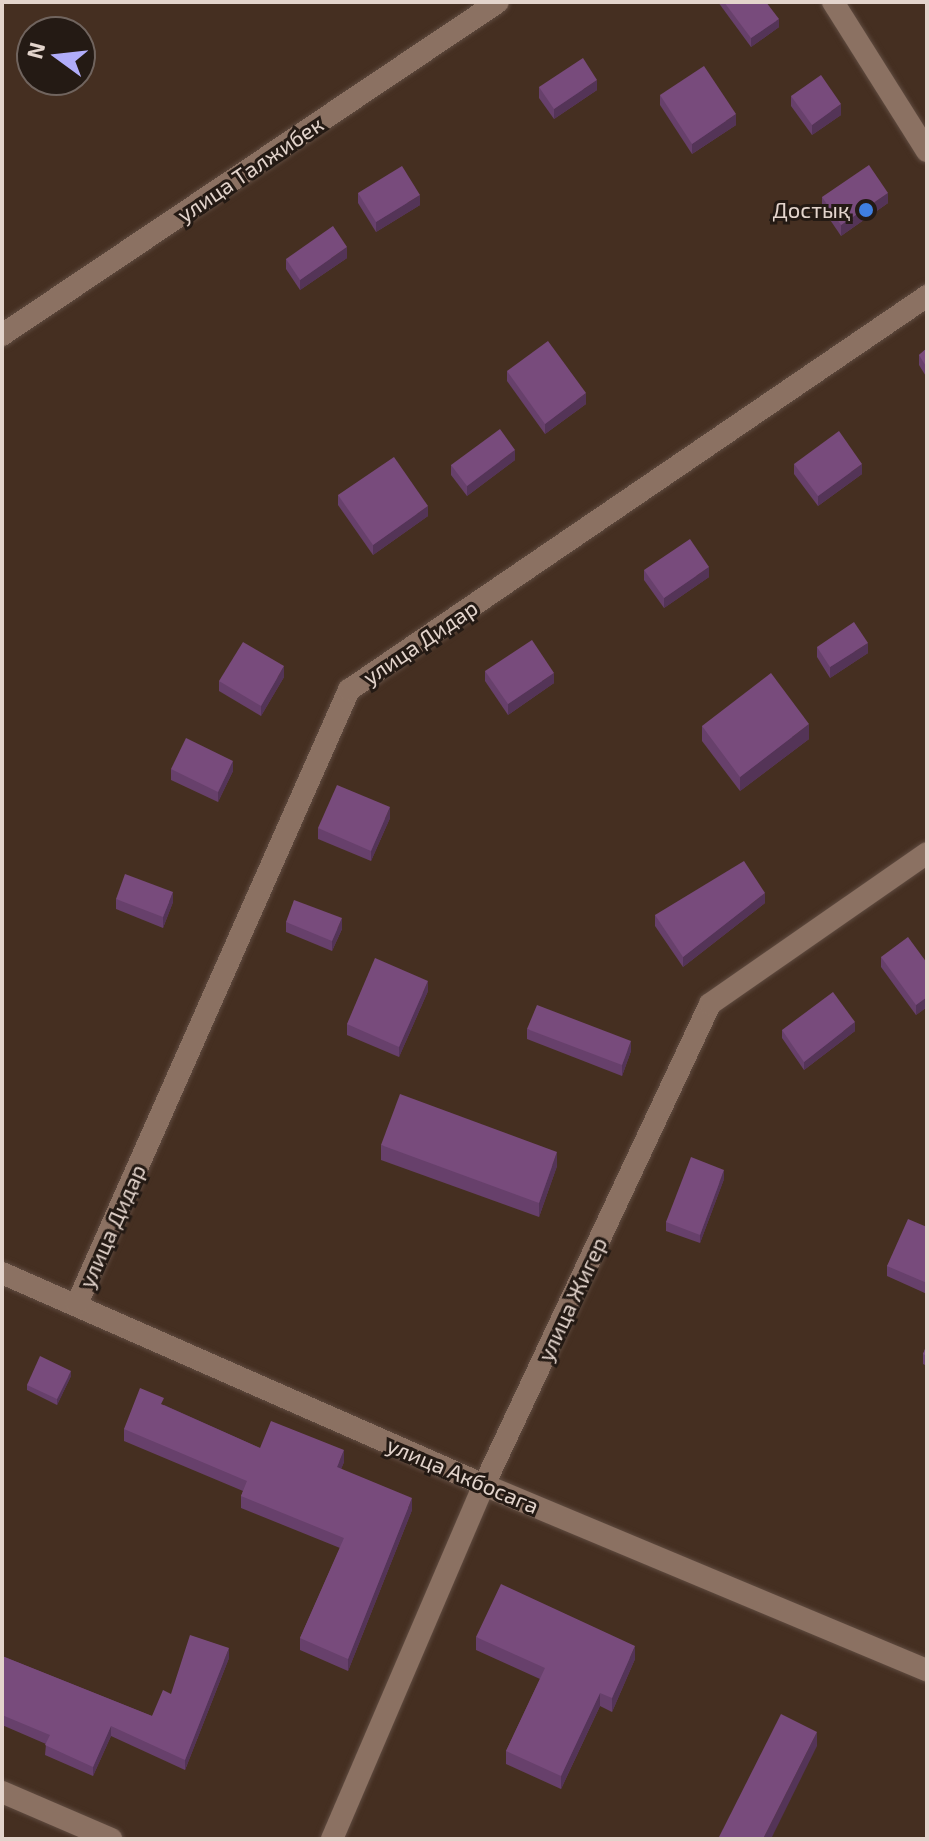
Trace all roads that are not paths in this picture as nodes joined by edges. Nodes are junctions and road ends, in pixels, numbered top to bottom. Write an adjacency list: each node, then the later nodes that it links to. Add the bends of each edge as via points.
1 (498, 2): 5 (street, улица Талжибек)
2 (833, 2): 3 (street)
3 (927, 151)
4 (927, 296): 8 (street, улица Дидар, via 349,690)
5 (2, 335)
6 (927, 853): 9 (street, улица Жигер, via 710,1004)
7 (2, 1273): 8 (street, улица Акбосага)
8 (77, 1304): 9 (street, улица Акбосага)
9 (484, 1485): 10 (street, улица Акбосага); 13 (street, улица Жигер)
10 (926, 1667)
11 (2, 1792): 12 (street)
12 (111, 1839)
13 (332, 1839)

